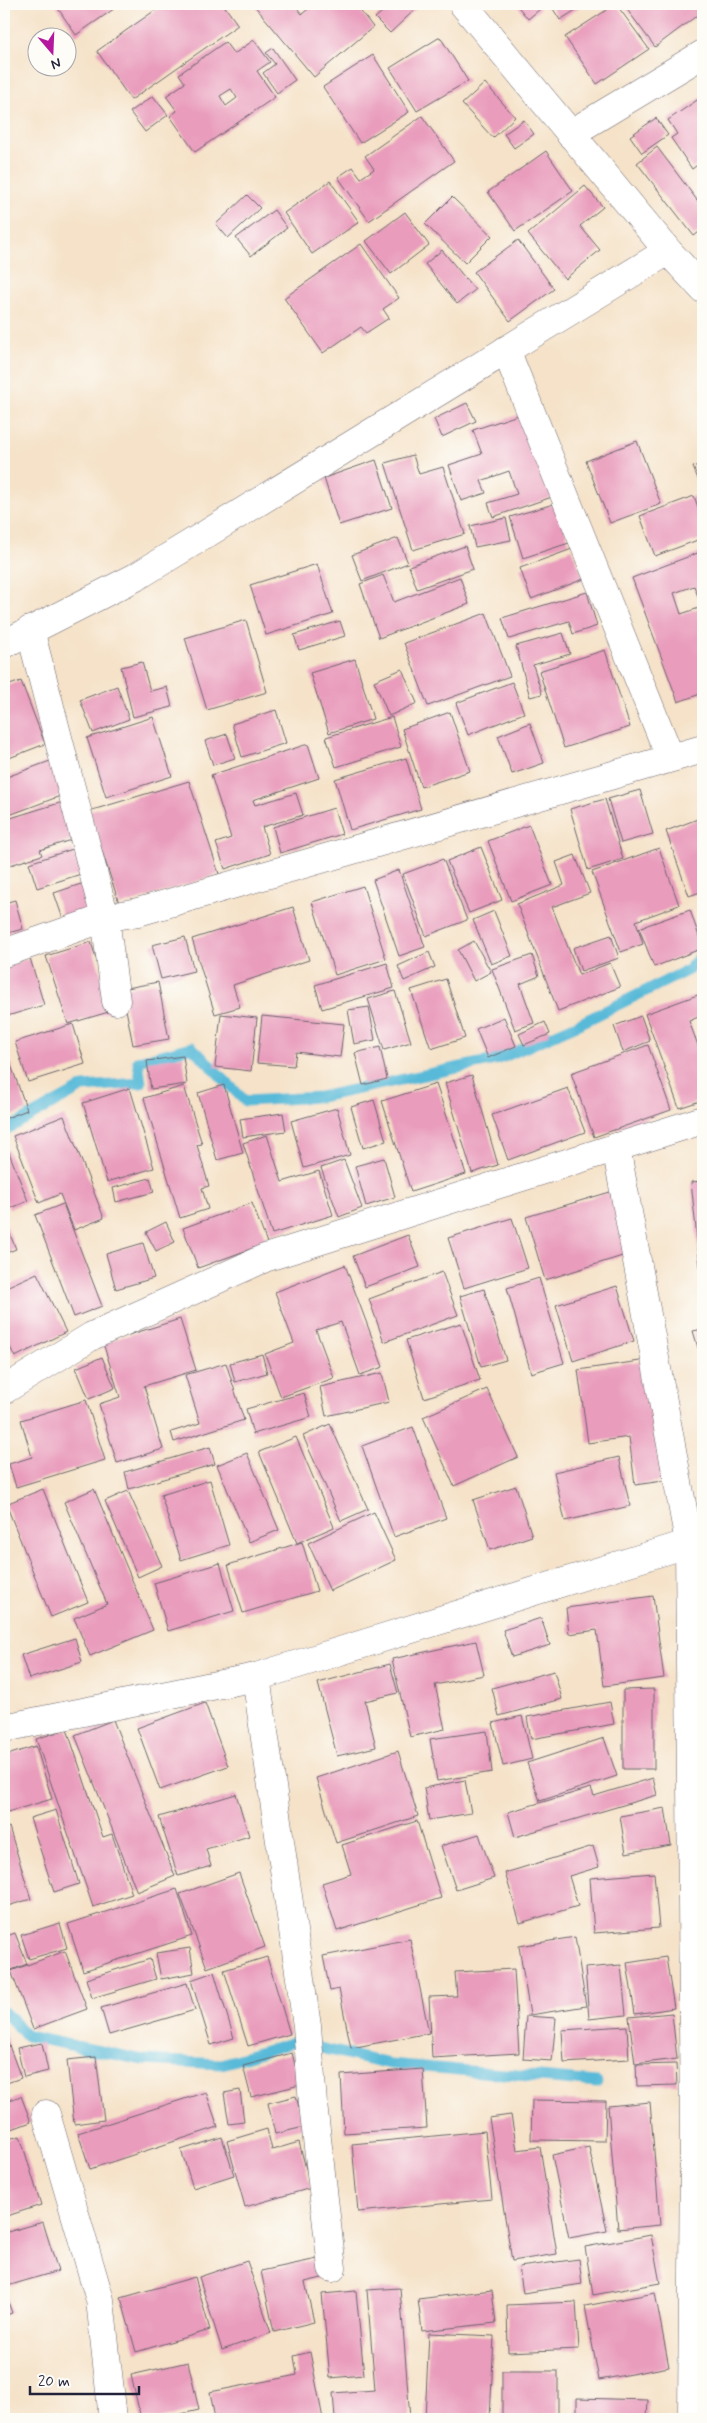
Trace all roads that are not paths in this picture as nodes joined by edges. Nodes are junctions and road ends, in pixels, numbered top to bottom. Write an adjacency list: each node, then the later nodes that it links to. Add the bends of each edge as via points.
1 (463, 4): 3 (street)
2 (703, 54): 3 (street)
3 (570, 134): 4 (street)
4 (668, 251): 5 (street); 6 (street)
5 (703, 290)
6 (506, 350): 7 (street, via 136,577); 10 (street)
7 (30, 630): 8 (street); 11 (street)
8 (4, 644)
9 (703, 749): 10 (street)
10 (670, 758): 11 (street, via 138,912)
11 (105, 918): 12 (street); 13 (street)
12 (4, 953)
13 (116, 1001)
14 (703, 1120): 15 (street)
15 (616, 1147): 16 (street, via 265,1258 92,1336); 17 (street)
16 (4, 1390)
17 (696, 1540): 18 (street); 21 (street)
18 (256, 1677): 19 (street); 22 (street, via 308,2045)
19 (4, 1728)
20 (46, 2114): 23 (street, via 100,2300)
21 (699, 2139): 24 (street)
22 (332, 2268)
23 (113, 2419)
24 (692, 2419)

